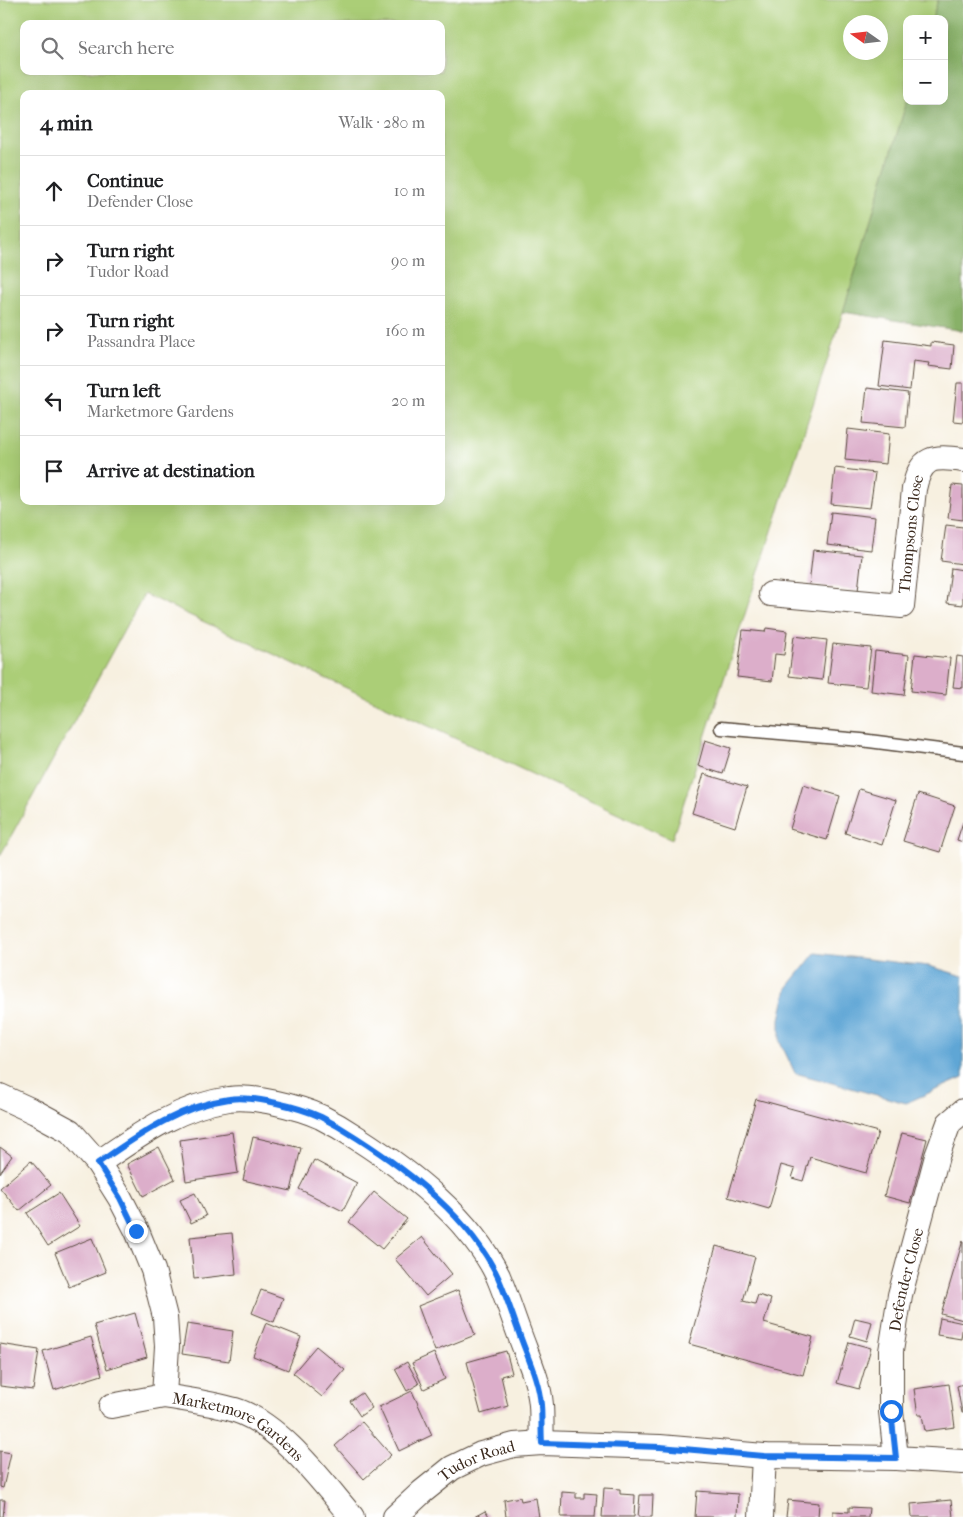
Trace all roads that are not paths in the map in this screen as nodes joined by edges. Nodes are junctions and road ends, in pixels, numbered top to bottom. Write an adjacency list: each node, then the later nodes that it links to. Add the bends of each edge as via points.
1 (963, 460): 2 (street, Thompsons Close, via 933,459 917,476 902,606)
2 (771, 594)
3 (721, 728): 4 (lane)
4 (963, 753)
5 (0, 1096): 7 (street, Marketmore Gardens, via 70,1131)
6 (963, 1111): 12 (street, Defender Close, via 949,1123 937,1156 900,1295 891,1351 891,1411)
7 (98, 1163): 8 (street, Marketmore Gardens, via 120,1198 153,1270 165,1317); 10 (street, via 150,1128 178,1114 230,1098 269,1102 319,1116 371,1147 442,1203 464,1225 497,1275 535,1377 541,1404)
8 (164, 1396): 9 (street); 14 (street, Marketmore Gardens, via 237,1410 260,1422 284,1440)
9 (111, 1406)
10 (542, 1443): 11 (street, Tudor Road, via 660,1447); 15 (street, Tudor Road, via 514,1445 481,1454 452,1468)
11 (764, 1456): 12 (street, Tudor Road); 16 (street)
12 (896, 1458): 13 (street, Tudor Road)
13 (963, 1462)
14 (352, 1517)
15 (395, 1517)
16 (761, 1517)

